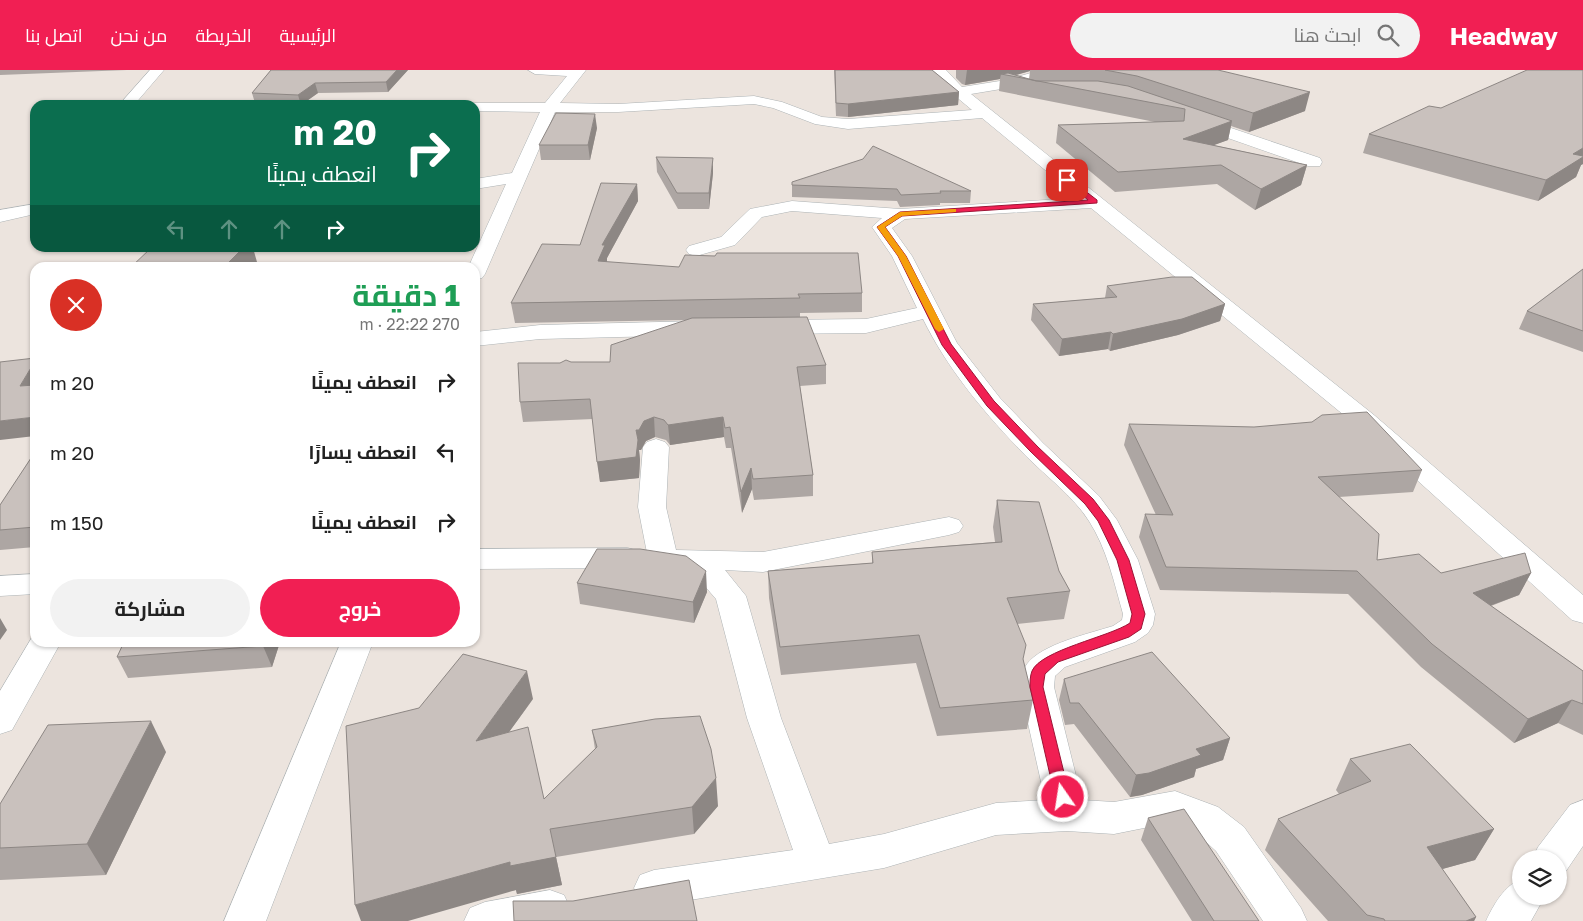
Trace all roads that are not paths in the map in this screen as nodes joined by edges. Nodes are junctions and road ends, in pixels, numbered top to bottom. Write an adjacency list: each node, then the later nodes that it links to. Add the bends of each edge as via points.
1 (158, 70): 11 (street)
2 (534, 70): 5 (street)
3 (938, 70): 8 (street)
4 (1056, 70): 7 (street)
5 (578, 71): 14 (street)
6 (750, 84): 12 (street)
7 (1007, 84): 8 (street); 9 (street)
8 (959, 92): 15 (street)
9 (1034, 92)
10 (1075, 92): 16 (street, via 1128,98)
11 (131, 100)
12 (754, 100): 14 (street, via 682,106); 15 (street, via 820,121 848,124)
13 (480, 107): 14 (street)
14 (549, 108): 17 (street)
15 (985, 113): 19 (street)
16 (1314, 162)
17 (518, 177): 18 (street); 24 (street)
18 (480, 183)
19 (1095, 202): 21 (street); 29 (street)
20 (30, 210): 22 (street)
21 (900, 214): 23 (street, via 792,206 756,213 728,241); 25 (street, via 880,227 902,256)
22 (0, 216)
23 (696, 250)
24 (480, 263)
25 (931, 311): 26 (street, via 866,326); 41 (street, via 947,345 991,404 1103,520 1123,560 1139,614 1137,626 1124,634 1053,659 1039,672 1036,687)
26 (749, 327)
27 (720, 328): 28 (street, via 540,332)
28 (480, 339)
29 (1365, 420): 30 (street); 37 (street)
30 (1336, 423)
31 (656, 447): 33 (street, via 652,507)
32 (949, 526): 33 (street, via 763,562)
33 (663, 558): 34 (street); 44 (street, via 688,562 714,577 731,596 764,718)
34 (480, 559)
35 (30, 584): 36 (street)
36 (0, 586)
37 (1583, 612)
38 (42, 647): 40 (street)
39 (355, 647): 48 (street)
40 (0, 721)
41 (1067, 815): 44 (street, via 996,819 884,851); 50 (street, via 1114,818 1175,806 1205,818 1230,839)
42 (1583, 816): 43 (street)
43 (1558, 850)
44 (817, 863): 45 (street)
45 (623, 894)
46 (583, 902): 49 (street)
47 (1519, 905): 51 (street)
48 (245, 921)
49 (485, 921)
50 (1286, 921)
51 (1507, 921)

